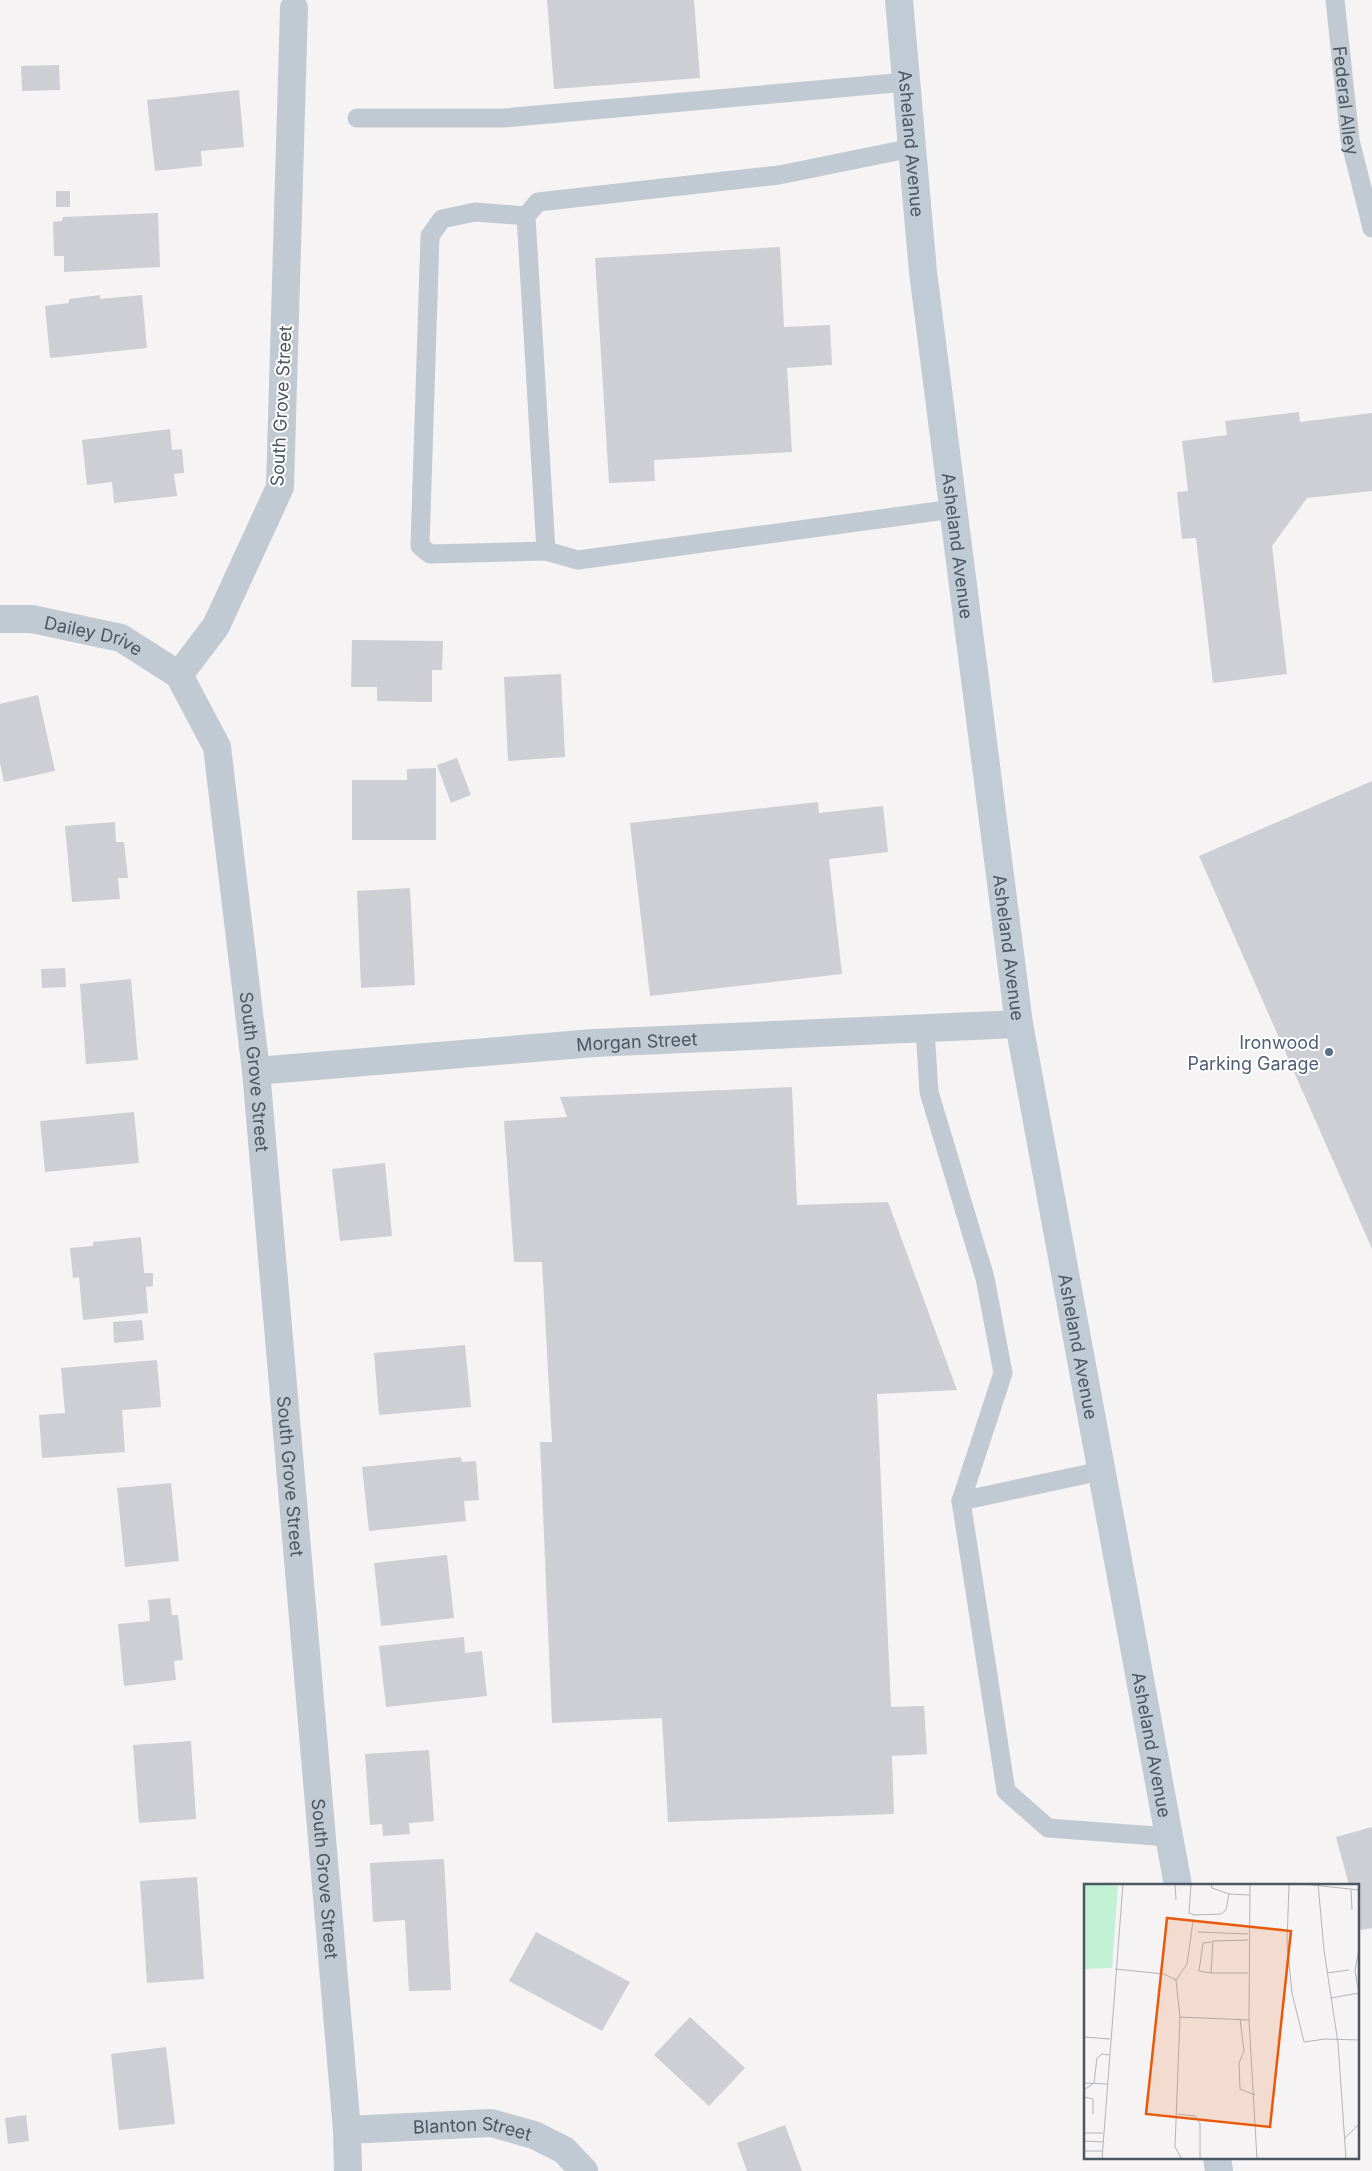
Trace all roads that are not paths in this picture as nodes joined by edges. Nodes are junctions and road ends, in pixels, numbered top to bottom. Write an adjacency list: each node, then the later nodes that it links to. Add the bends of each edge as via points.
1 (900, 0): 4 (main road, Asheland Avenue)
2 (1335, 0): 8 (lane, Federal Alley, via 1350,140)
3 (294, 8): 12 (street, South Grove Street, via 280,487 216,626)
4 (906, 82): 5 (lane, via 504,118); 6 (main road, Asheland Avenue)
5 (356, 118)
6 (912, 148): 7 (lane, via 779,175 538,202); 9 (main road, Asheland Avenue, via 923,272)
7 (526, 216): 10 (lane); 10 (lane, via 475,212 442,219 430,236 420,546 430,554)
8 (1372, 228)
9 (953, 509): 10 (lane, via 578,560); 13 (main road, Asheland Avenue)
10 (546, 551)
11 (0, 619): 12 (street, Dailey Drive, via 32,619 121,638)
12 (178, 675): 15 (street, South Grove Street, via 218,747)
13 (1018, 1024): 14 (street, Morgan Street); 16 (main road, Asheland Avenue)
14 (925, 1029): 15 (street, Morgan Street, via 594,1043); 17 (lane, via 929,1092 984,1278 1003,1373)
15 (256, 1071): 20 (street, South Grove Street)
16 (1101, 1471): 17 (lane); 18 (main road, Asheland Avenue)
17 (961, 1502): 18 (lane, via 1006,1791 1048,1828)
18 (1169, 1837): 19 (main road, Asheland Avenue)
19 (1178, 1884)
20 (347, 2130): 22 (street, South Grove Street); 23 (street, Blanton Street, via 490,2123 534,2135 564,2150)
21 (1217, 2158): 24 (main road)
22 (348, 2171)
23 (584, 2171)
24 (1219, 2171)

